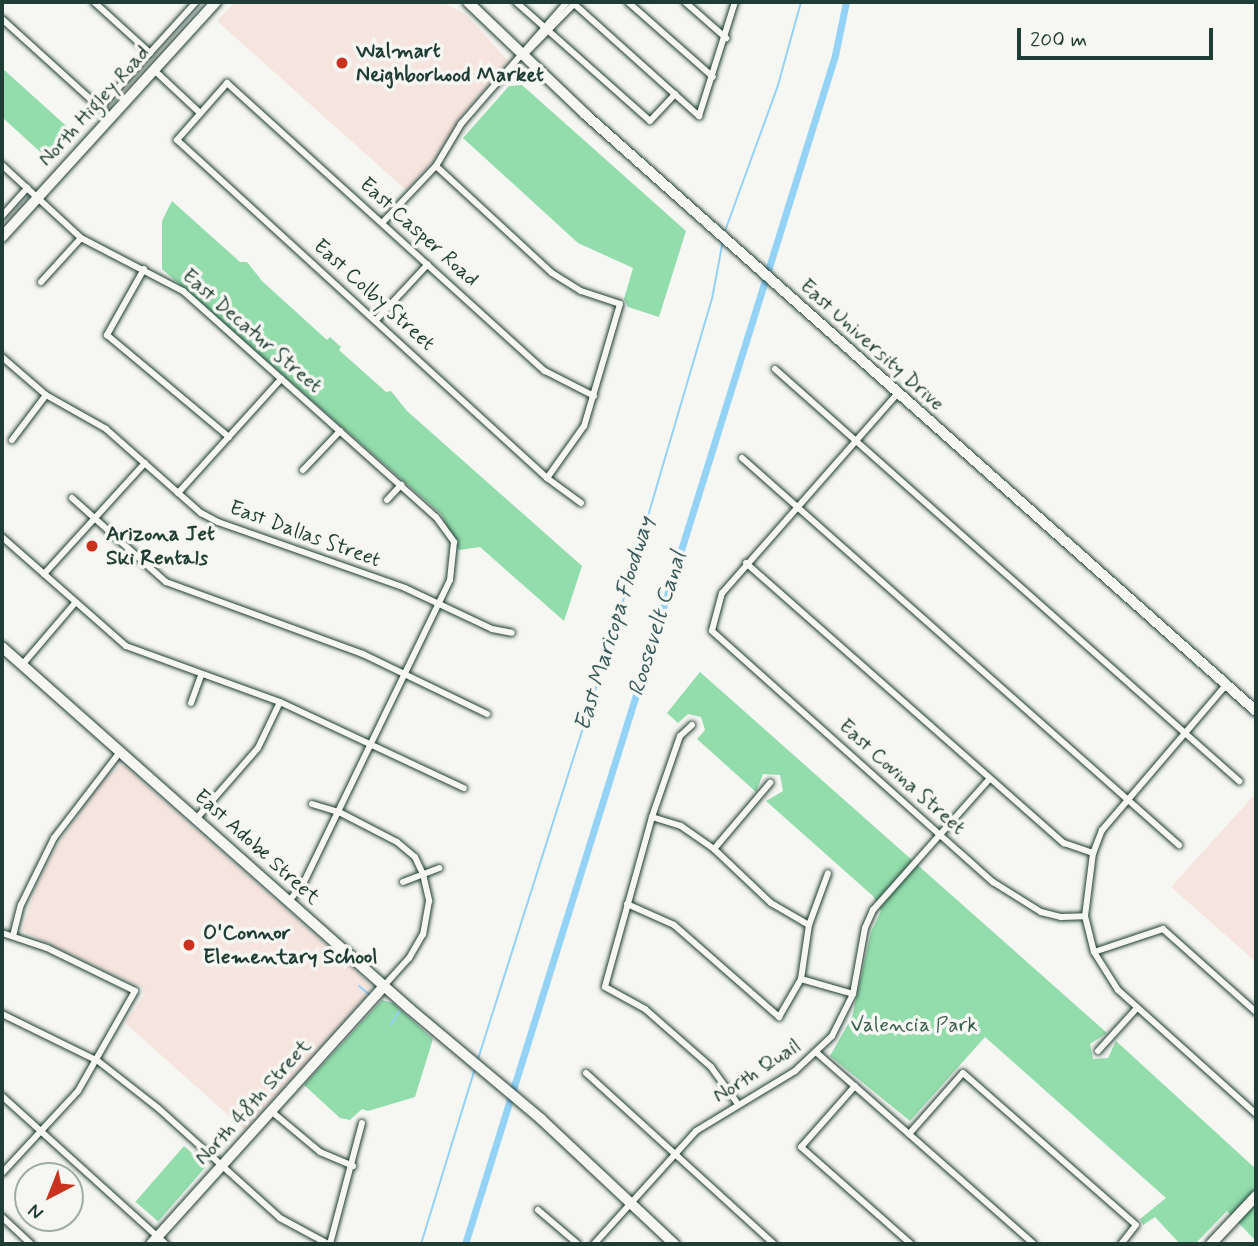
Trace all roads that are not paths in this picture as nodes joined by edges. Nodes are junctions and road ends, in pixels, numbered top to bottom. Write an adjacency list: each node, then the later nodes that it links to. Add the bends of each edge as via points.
1 (94, 2): 13 (street)
2 (196, 2): 13 (street, North Higley Road)
3 (216, 2): 15 (main road, North Higley Road)
4 (468, 2): 14 (main road, East University Drive)
5 (517, 2): 11 (street)
6 (573, 2): 11 (street); 17 (street)
7 (628, 2): 16 (street)
8 (685, 2): 12 (street)
9 (735, 2): 12 (street)
10 (2, 19): 18 (street)
11 (547, 29): 14 (street); 17 (street, via 650,121)
12 (726, 38): 16 (street)
13 (150, 53): 18 (street, North Higley Road)
14 (522, 56): 22 (street, via 461,124); 36 (main road, East University Drive)
15 (153, 70): 19 (street); 20 (main road, North Higley Road)
16 (713, 77): 17 (street, via 699,116)
17 (675, 94)
18 (100, 108): 20 (street)
19 (200, 113): 26 (street, East Casper Road, via 227,83); 32 (street, East Colby Street, via 177,140)
20 (110, 117): 24 (main road, North Higley Road)
21 (2, 165): 23 (street, East Decatur Street)
22 (436, 166): 26 (street); 38 (street, via 552,273 581,291 620,304)
23 (27, 188): 24 (street, East Decatur Street); 25 (street, North Higley Road)
24 (38, 197): 27 (main road, North Higley Road); 28 (street, East Decatur Street)
25 (2, 216)
26 (383, 222): 29 (street, East Casper Road)
27 (2, 237)
28 (81, 238): 30 (street, East Decatur Street, via 103,253); 31 (street)
29 (428, 264): 32 (street); 38 (street, East Casper Road, via 545,371)
30 (144, 269): 35 (street, East Decatur Street, via 172,282); 40 (street, via 107,335)
31 (41, 282)
32 (376, 320): 46 (street, East Colby Street)
33 (2, 357): 37 (street, East Dallas Street)
34 (775, 369): 42 (street)
35 (281, 379): 39 (street, East Decatur Street); 40 (street)
36 (898, 393): 42 (street); 64 (main road, East University Drive)
37 (46, 395): 41 (street); 44 (street, East Dallas Street, via 106,429)
38 (594, 396): 46 (street, via 572,450)
39 (340, 431): 45 (street); 47 (street, East Decatur Street)
40 (229, 437): 48 (street)
41 (12, 440)
42 (855, 441): 52 (street); 70 (street)
43 (742, 458): 52 (street)
44 (145, 463): 48 (street, East Dallas Street); 53 (street)
45 (303, 470)
46 (547, 478): 51 (street, East Colby Street)
47 (401, 485): 50 (street); 57 (street, East Decatur Street, via 446,528 456,552)
48 (178, 493): 57 (street, East Dallas Street, via 218,522)
49 (72, 498): 53 (street)
50 (387, 500)
51 (582, 503)
52 (797, 506): 55 (street); 77 (street)
53 (94, 521): 56 (street); 62 (street, via 166,582 363,654)
54 (2, 537): 56 (street)
55 (746, 563): 73 (street); 82 (street, East Covina Street, via 722,593 712,631)
56 (44, 574): 58 (street)
57 (439, 602): 59 (street, East Dallas Street, via 492,629); 62 (street)
58 (75, 603): 61 (street); 63 (street, via 126,646)
59 (512, 633)
60 (2, 647): 61 (main road, East Adobe Street)
61 (22, 665): 72 (main road, East Adobe Street)
62 (404, 674): 68 (street); 71 (street)
63 (201, 676): 65 (street); 66 (street)
64 (1227, 685): 67 (main road, East University Drive); 70 (street)
65 (280, 702): 71 (street); 81 (street, via 258,748)
66 (191, 703)
67 (1256, 712)
68 (487, 714)
69 (692, 725): 80 (street, via 680,736)
70 (1185, 733): 74 (street); 77 (street)
71 (371, 744): 76 (street); 79 (street)
72 (120, 752): 81 (main road, East Adobe Street); 95 (street, via 54,838 21,905)
73 (990, 778): 82 (street, North Quail); 85 (street, via 1064,843)
74 (1239, 781)
75 (770, 783): 84 (street)
76 (464, 788)
77 (1126, 798): 83 (street); 85 (street, via 1102,830)
78 (312, 804): 79 (street)
79 (339, 812): 88 (street, via 397,842 415,857); 90 (street, via 304,882)
80 (652, 817): 84 (street, via 681,826); 91 (street)
81 (196, 819): 90 (main road, East Adobe Street)
82 (940, 835): 92 (street, East Covina Street, via 1023,904 1061,917); 99 (street, North Quail, via 873,910 864,928)
83 (1179, 845)
84 (714, 849): 93 (street, via 771,903)
85 (1093, 853): 92 (street)
86 (439, 868): 88 (street)
87 (828, 873): 93 (street)
88 (423, 874): 89 (street); 98 (street, via 429,908 423,934 410,958)
89 (402, 882)
90 (289, 901): 98 (main road, East Adobe Street)
91 (627, 904): 97 (street, via 674,925 779,1017); 109 (street, via 605,987 645,1009 711,1067)
92 (1085, 916): 96 (street)
93 (809, 925): 97 (street)
94 (2, 933): 95 (street)
95 (13, 936): 105 (street, via 135,991)
96 (1094, 951): 100 (street, via 1110,980); 101 (street, via 1163,929)
97 (801, 979): 99 (street)
98 (384, 986): 110 (main road, North 48th Street); 120 (main road, East Adobe Street)
99 (852, 994): 104 (street, North Quail, via 845,1014)
100 (1137, 1008): 103 (street); 111 (street)
101 (1256, 1012)
102 (2, 1014): 105 (street)
103 (1098, 1051)
104 (817, 1053): 107 (street); 109 (street, North Quail)
105 (98, 1061): 113 (street); 116 (street, via 159,1108)
106 (586, 1073): 115 (street)
107 (855, 1086): 114 (street); 130 (street, via 801,1147)
108 (2, 1096): 113 (street)
109 (738, 1104): 115 (street, North Quail, via 696,1131)
110 (271, 1111): 116 (main road, North 48th Street); 117 (street, via 320,1153)
111 (1256, 1113)
112 (362, 1123): 117 (street)
113 (43, 1133): 118 (street); 123 (street)
114 (909, 1134): 131 (street); 132 (street, via 963,1073 1136,1225)
115 (675, 1156): 120 (street, North Quail); 129 (street)
116 (221, 1166): 123 (main road, North 48th Street); 125 (street, via 290,1225)
117 (353, 1166): 125 (street)
118 (2, 1173)
119 (1256, 1196): 133 (main road)
120 (631, 1205): 127 (street, North Quail); 128 (main road, East Adobe Street)
121 (538, 1210): 126 (street)
122 (2, 1217): 124 (street)
123 (158, 1242)
124 (31, 1244)
125 (329, 1244)
126 (578, 1244)
127 (594, 1244)
128 (674, 1244)
129 (774, 1244)
130 (911, 1244)
131 (1034, 1244)
132 (1121, 1244)
133 (1212, 1244)

